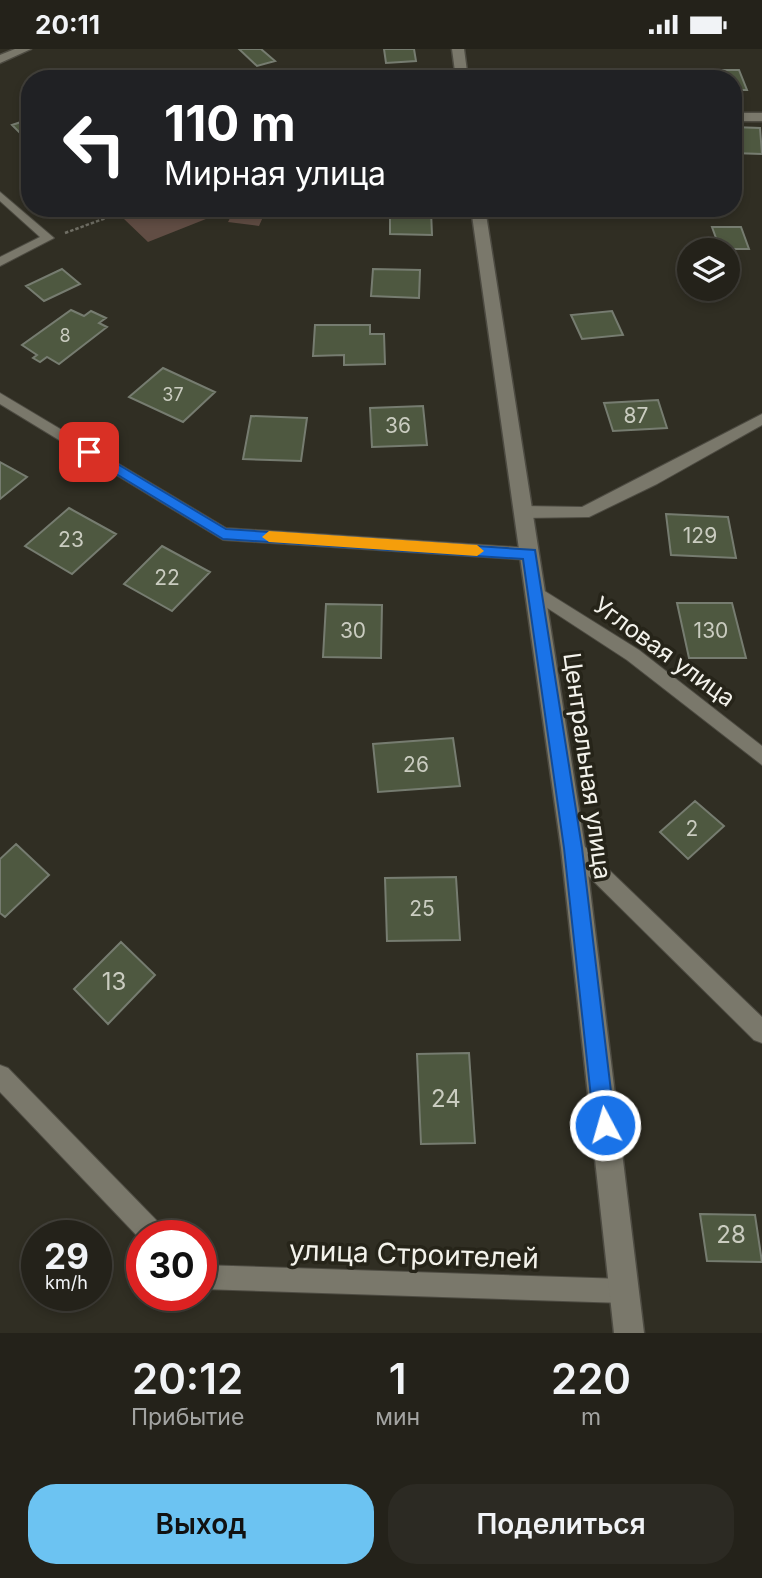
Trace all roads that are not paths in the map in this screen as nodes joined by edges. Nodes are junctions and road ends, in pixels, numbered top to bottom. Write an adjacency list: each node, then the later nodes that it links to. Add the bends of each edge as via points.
1 (25, 49): 3 (street)
2 (458, 49): 4 (street)
3 (0, 59)
4 (460, 70)
5 (742, 117): 6 (street)
6 (762, 117)
7 (0, 195): 8 (lane)
8 (21, 214)
9 (25, 217): 11 (lane, via 48,238)
10 (479, 217): 14 (street, Центральная улица)
11 (0, 262)
12 (0, 397): 15 (lane, via 223,534)
13 (762, 419): 14 (lane, via 584,513)
14 (523, 512): 15 (street, Центральная улица)
15 (530, 554): 16 (street, Центральная улица)
16 (535, 590): 17 (lane, Угловая улица, via 633,655); 18 (street, Центральная улица)
17 (762, 757)
18 (573, 848): 19 (lane); 23 (street, Центральная улица)
19 (762, 1032)
20 (0, 1076): 21 (lane)
21 (139, 1220)
22 (217, 1278): 23 (lane, улица Строителей)
23 (624, 1291): 24 (street, Центральная улица)
24 (629, 1333)

